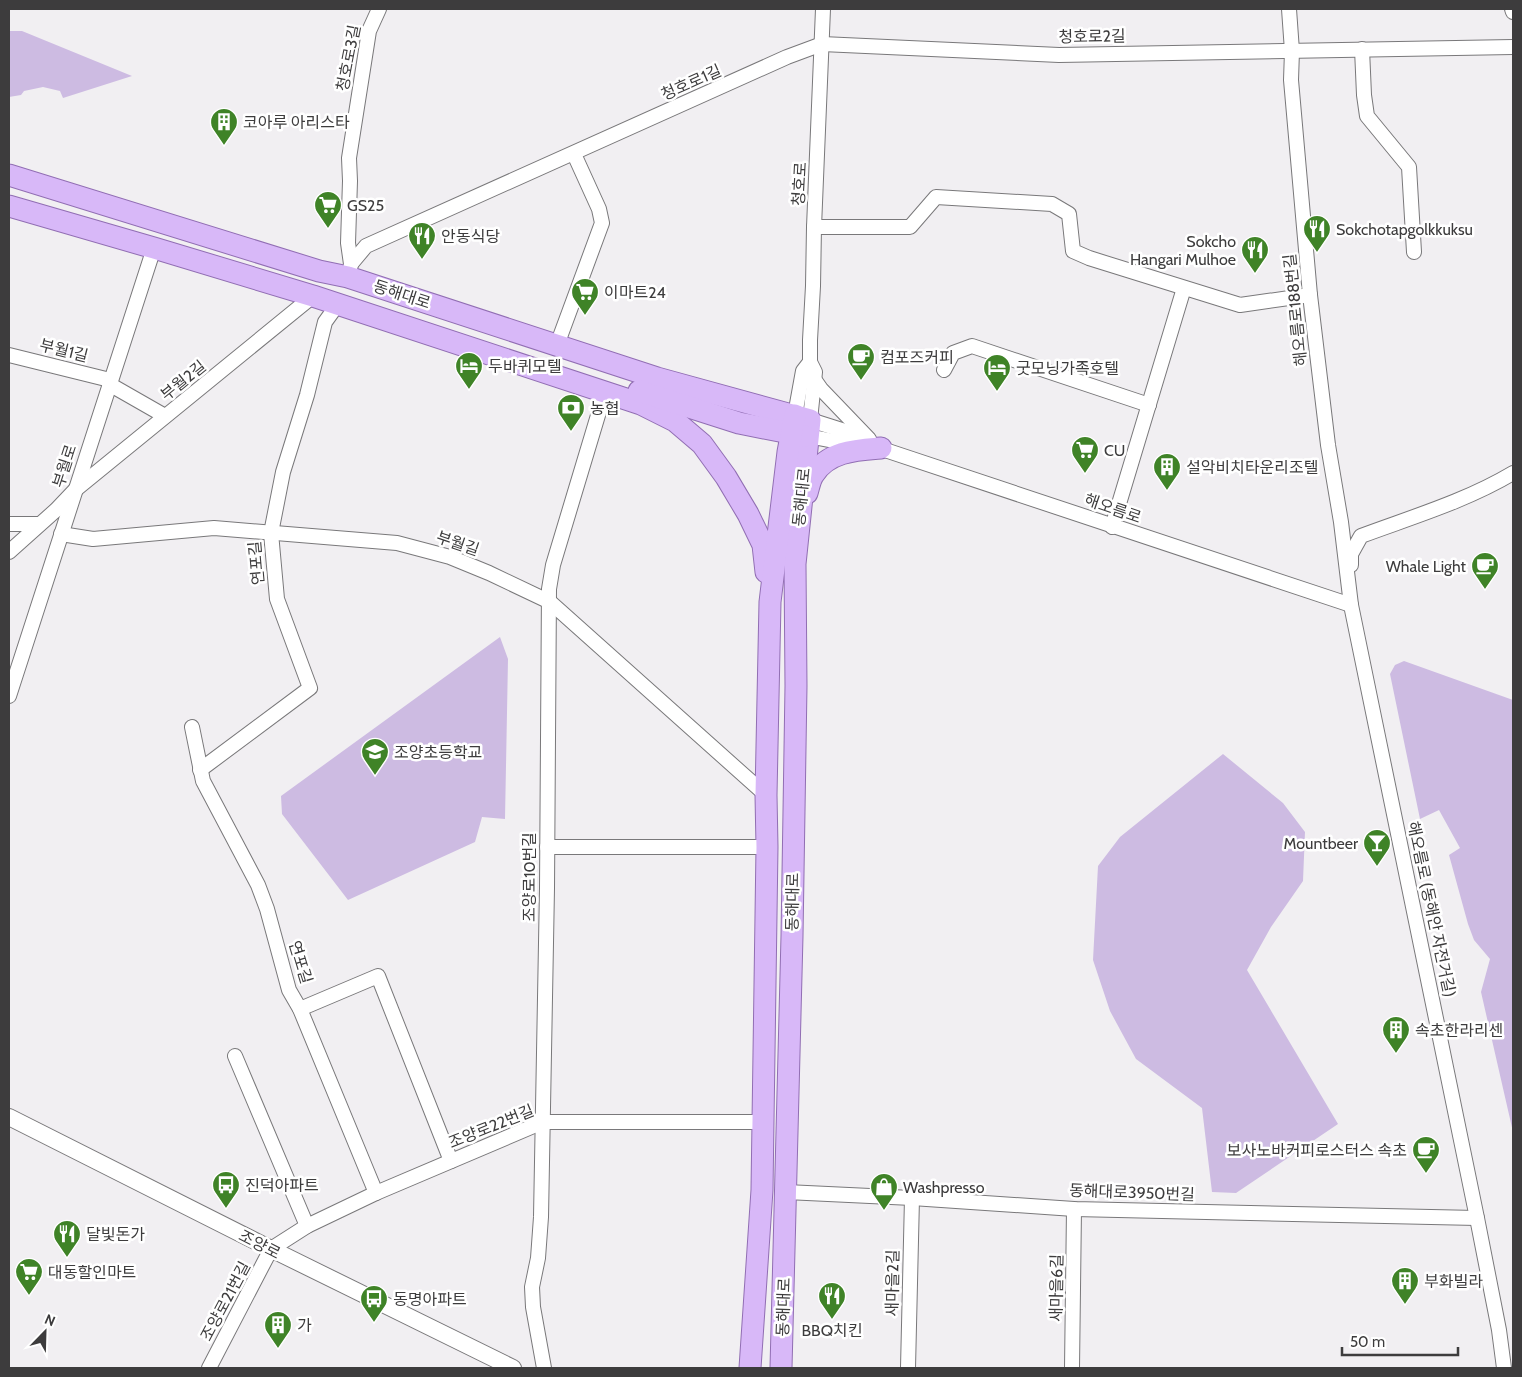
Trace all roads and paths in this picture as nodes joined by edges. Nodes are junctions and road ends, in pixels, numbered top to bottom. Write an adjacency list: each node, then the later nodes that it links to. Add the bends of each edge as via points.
1 (379, 9): 14 (street, 청호로3길, via 369,31 349,158)
2 (823, 9): 4 (street, 청호로)
3 (1289, 9): 7 (street, 해오름로188번길)
4 (822, 44): 7 (street, 청호로2길, via 1059,55); 8 (street, 청호로1길); 11 (street, 청호로)
5 (1513, 47): 6 (street, 청호로2길)
6 (1362, 49): 7 (street, 청호로2길); 13 (street, via 1367,116 1408,167)
7 (1292, 50): 17 (street, 해오름로188번길, via 1291,80)
8 (574, 154): 14 (street, 청호로1길, via 366,246); 19 (street, via 602,223)
9 (9, 175): 14 (main road, 동해대로, via 319,271)
10 (9, 206): 12 (main road, 동해대로)
11 (814, 227): 15 (street, via 910,228 936,196 1052,204 1069,214 1074,251); 21 (street, 청호로)
12 (154, 248): 16 (main road, 동해대로); 25 (street, 부월로)
13 (1414, 252)
14 (349, 271): 18 (main road); 19 (main road, 동해대로)
15 (1184, 288): 17 (street, via 1240,304); 27 (street)
16 (313, 296): 18 (main road, 동해대로); 28 (street, 부월2길)
17 (1310, 296): 42 (street, 해오름로188번길)
18 (338, 304): 22 (main road, 동해대로); 37 (street, 연포길, via 325,322 283,472)
19 (557, 345): 29 (main road, 동해대로)
20 (9, 355): 25 (street, 부월1길)
21 (810, 362): 24 (street, 청호로, via 815,372); 29 (street, 청호로, via 803,371)
22 (525, 366): 26 (main road, 동해대로); 29 (main road, 동해대로, via 578,372 740,423)
23 (944, 370): 27 (street, via 953,353 972,346)
24 (814, 379): 29 (street, 청호로); 30 (street, via 866,434)
25 (109, 382): 28 (street, 부월1길); 32 (street, 부월로)
26 (605, 392): 40 (street, 조양로10번길, via 553,565); 41 (main road, 동해대로, via 641,404 675,421 702,444 744,506 763,545)
27 (1149, 404): 36 (street)
28 (165, 416): 32 (street, 부월2길)
29 (801, 426): 30 (street, 해오름로, via 849,444); 33 (main road, 동해대로); 41 (main road, 동해대로)
30 (873, 446): 33 (main road, via 837,455 820,466 813,475); 36 (street, 해오름로)
31 (1513, 473): 42 (street, via 1489,488 1361,536 1350,554)
32 (75, 490): 35 (street, 부월2길); 38 (street, 부월로)
33 (800, 512): 54 (main road, 동해대로, via 795,564 796,686)
34 (9, 524): 35 (street)
35 (39, 524): 39 (street, 부월2길)
36 (1112, 527): 42 (street, 해오름로)
37 (271, 533): 38 (street, 부월길, via 214,528 93,539); 40 (street, 부월길, via 397,543 450,557); 45 (street, 연포길, via 277,599 310,688)
38 (61, 534): 43 (street, 부월로)
39 (9, 552)
40 (550, 602): 46 (street, 부월길); 47 (street, 조양로10번길)
41 (770, 602): 46 (main road, 동해대로)
42 (1351, 605): 60 (street, 해오름로 (동해안 자전거길))
43 (9, 696)
44 (192, 727): 45 (street, 연포길)
45 (200, 770): 49 (street, 연포길, via 258,885 289,990)
46 (766, 795): 48 (main road, 동해대로)
47 (547, 847): 48 (street); 52 (street, 조양로10번길)
48 (767, 847): 53 (main road, 동해대로)
49 (300, 1009): 55 (street, via 378,976); 57 (street, 연포길)
50 (235, 1056): 61 (street)
51 (9, 1117): 62 (street, 조양로)
52 (543, 1122): 53 (street, 조양로22번길); 55 (street, 조양로22번길); 65 (street, 조양로10번길, via 541,1217 532,1287)
53 (762, 1122): 54 (main road); 66 (main road, 동해대로, via 762,1190)
54 (788, 1123): 56 (main road, 동해대로)
55 (451, 1161): 57 (street, 조양로22번길)
56 (786, 1192): 58 (street, 동해대로3950번길); 67 (main road, 동해대로)
57 (376, 1194): 61 (street, 조양로22번길)
58 (912, 1198): 59 (street, 동해대로3950번길); 68 (street, 새마을2길)
59 (1074, 1209): 60 (street, 동해대로3950번길); 69 (street, 새마을6길)
60 (1477, 1218): 70 (street, 해오름로 (동해안 자전거길))
61 (307, 1226): 62 (street, 조양로22번길)
62 (271, 1249): 63 (street, 조양로21번길); 64 (street, 조양로)
63 (209, 1368)
64 (513, 1368)
65 (544, 1368)
66 (750, 1368)
67 (781, 1368)
68 (908, 1368)
69 (1072, 1368)
70 (1504, 1368)

